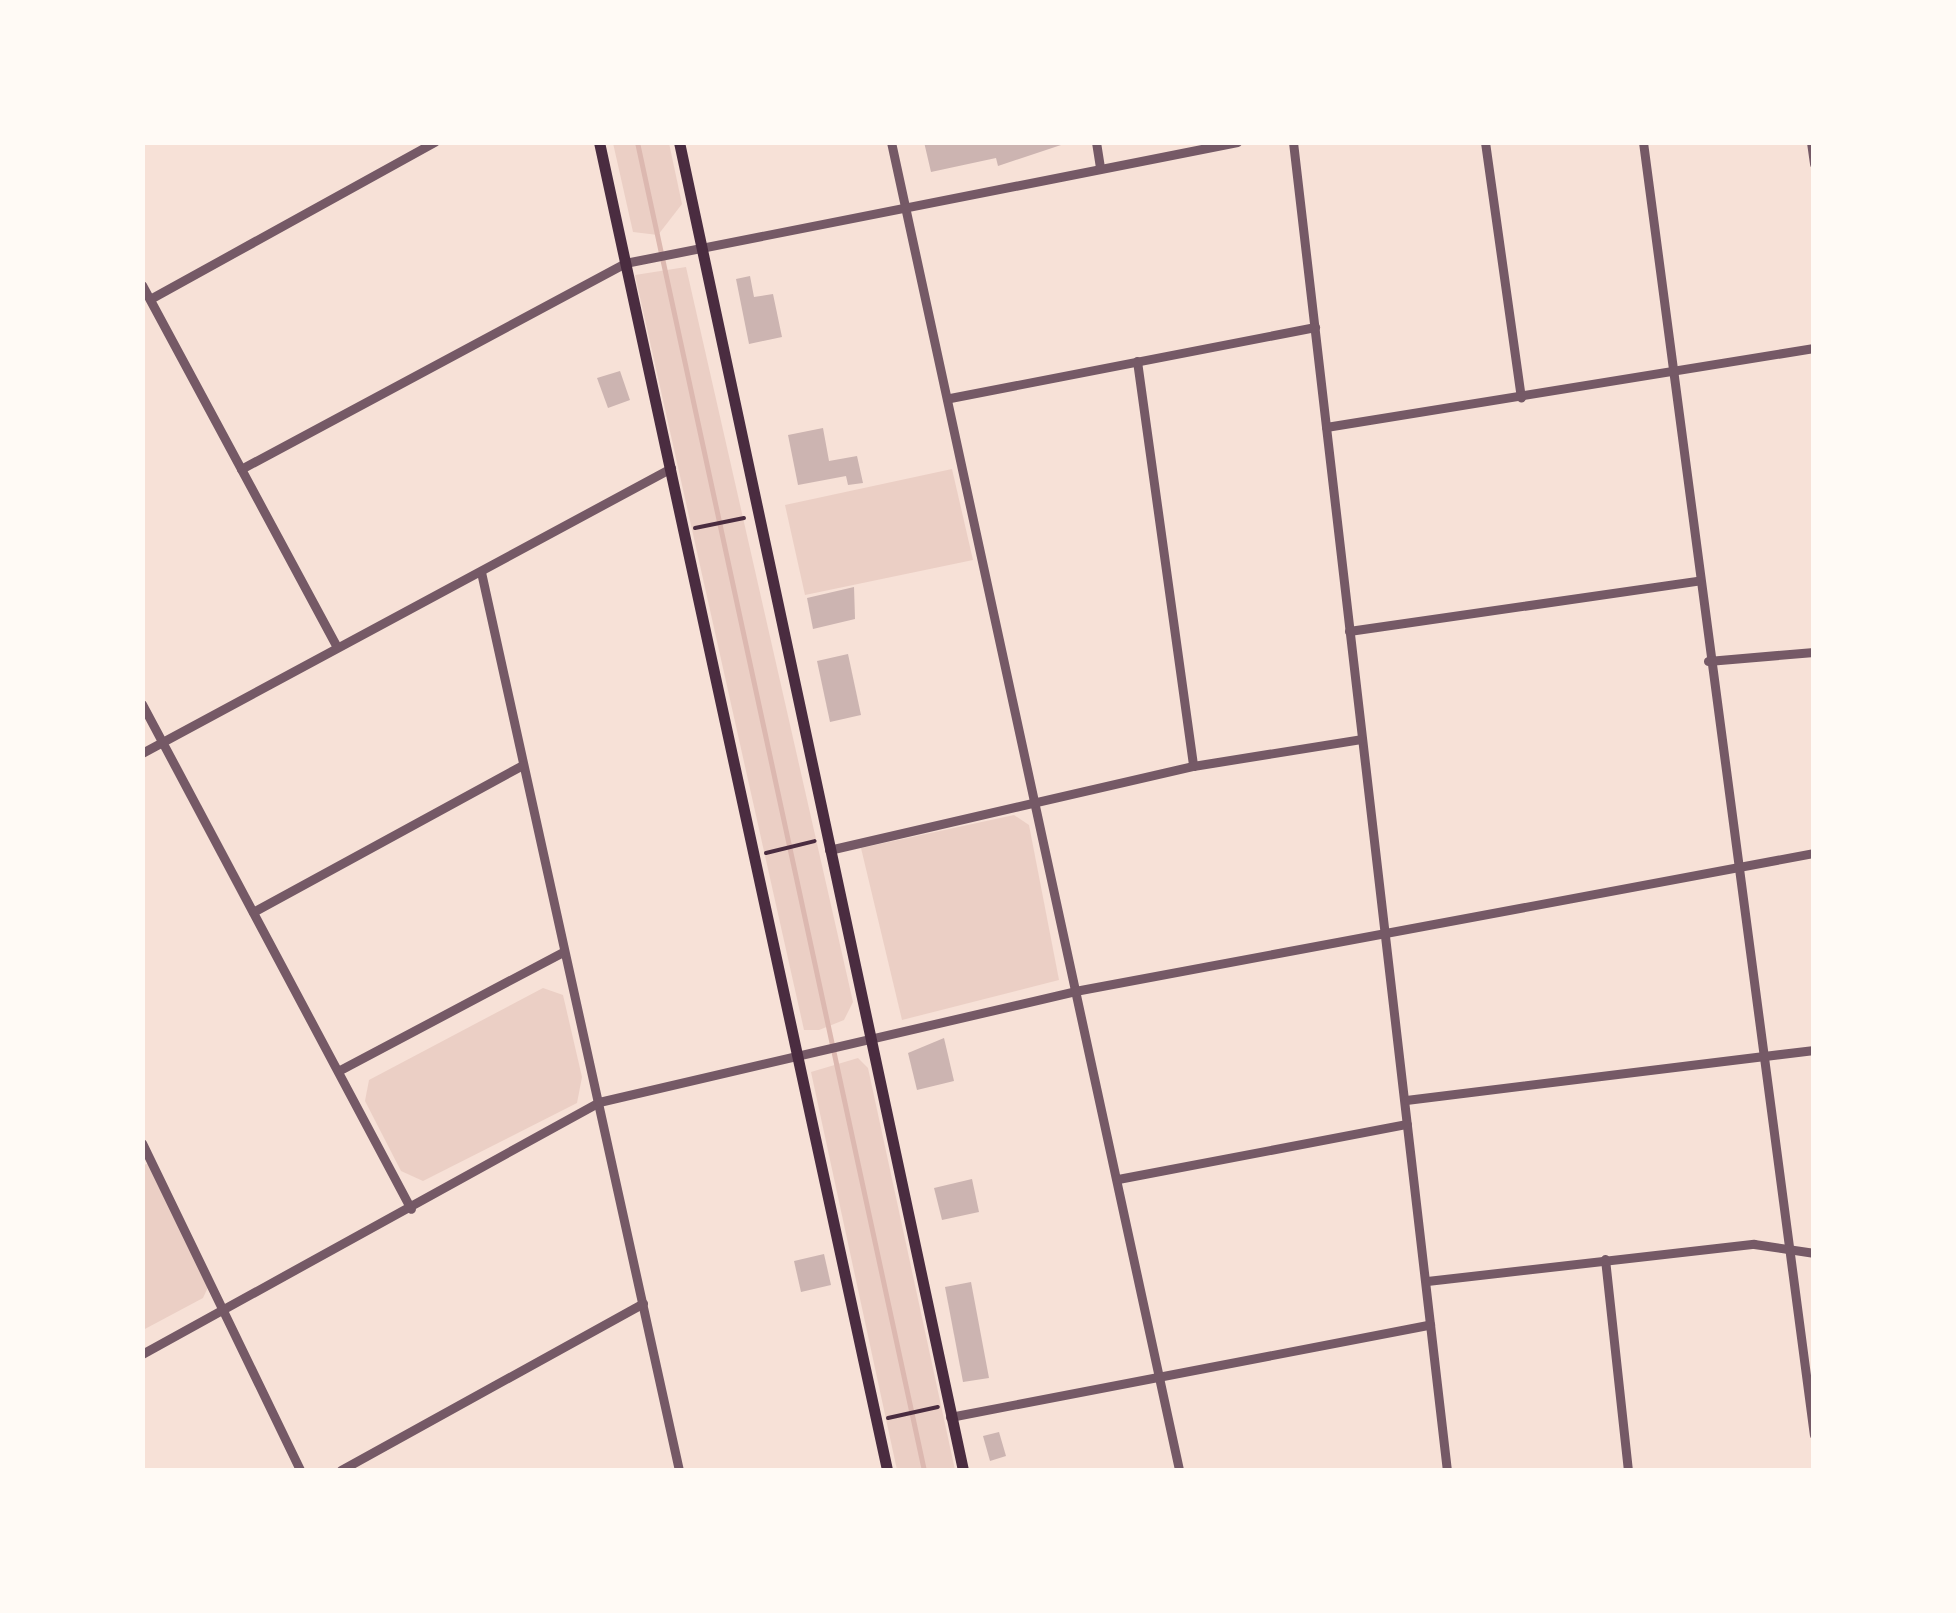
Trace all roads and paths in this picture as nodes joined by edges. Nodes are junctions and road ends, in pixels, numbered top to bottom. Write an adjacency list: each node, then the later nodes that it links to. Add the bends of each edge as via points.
1 (434, 142): 17 (street)
2 (600, 142): 15 (main road)
3 (678, 142): 14 (main road)
4 (891, 142): 13 (street)
5 (1096, 142): 12 (street)
6 (1237, 142): 12 (street)
7 (1293, 142): 18 (street)
8 (1485, 142): 22 (street)
9 (1643, 142): 21 (street)
10 (1811, 142): 11 (street)
11 (1814, 164)
12 (1100, 168): 13 (street)
13 (906, 210): 14 (street); 23 (street)
14 (700, 248): 15 (street); 27 (main road)
15 (625, 264): 25 (main road); 26 (street)
16 (142, 285): 17 (street)
17 (150, 299): 26 (street)
18 (1315, 327): 20 (street); 24 (street)
19 (1814, 348): 21 (street)
20 (1137, 361): 23 (street); 40 (street)
21 (1669, 368): 22 (street); 30 (street)
22 (1520, 397): 24 (street)
23 (950, 398): 41 (street)
24 (1326, 427): 31 (street)
25 (671, 468): 29 (street); 53 (main road)
26 (241, 469): 32 (street)
27 (759, 516): 28 (path); 42 (main road)
28 (702, 527)
29 (480, 572): 32 (street); 39 (street)
30 (1698, 580): 31 (street); 34 (street)
31 (1349, 631): 36 (street)
32 (336, 646): 37 (street)
33 (1814, 652): 34 (street)
34 (1708, 661): 45 (street)
35 (142, 704): 37 (street)
36 (1361, 739): 40 (street); 47 (street)
37 (163, 742): 38 (street); 46 (street)
38 (142, 753)
39 (523, 765): 46 (street); 48 (street)
40 (1193, 766): 41 (street)
41 (1032, 803): 42 (street); 49 (street)
42 (828, 844): 43 (path); 50 (main road)
43 (766, 853)
44 (1814, 853): 45 (street)
45 (1736, 866): 47 (street); 52 (street)
46 (253, 912): 54 (street)
47 (1382, 931): 49 (street); 55 (street)
48 (563, 952): 54 (street); 56 (street)
49 (1075, 991): 50 (street); 59 (street)
50 (870, 1044): 53 (street); 72 (main road)
51 (1814, 1050): 52 (street)
52 (1762, 1055): 55 (street); 61 (street)
53 (806, 1060): 56 (street); 77 (main road)
54 (338, 1071): 60 (street)
55 (1406, 1100): 57 (street)
56 (599, 1102): 60 (street); 65 (street)
57 (1407, 1124): 59 (street); 64 (street)
58 (142, 1143): 66 (street)
59 (1118, 1179): 69 (street)
60 (411, 1209): 66 (street)
61 (1788, 1248): 62 (street); 63 (street); 73 (street)
62 (1814, 1252)
63 (1604, 1260): 64 (street); 81 (street)
64 (1427, 1281): 67 (street)
65 (643, 1302): 75 (street); 76 (street)
66 (228, 1310): 68 (street); 74 (street)
67 (1430, 1326): 69 (street); 80 (street)
68 (142, 1354)
69 (1160, 1378): 72 (street); 79 (street)
70 (928, 1410): 71 (path)
71 (894, 1417)
72 (950, 1417): 78 (main road)
73 (1814, 1435)
74 (300, 1470)
75 (341, 1470)
76 (679, 1470)
77 (882, 1470)
78 (964, 1470)
79 (1180, 1470)
80 (1447, 1470)
81 (1628, 1470)

